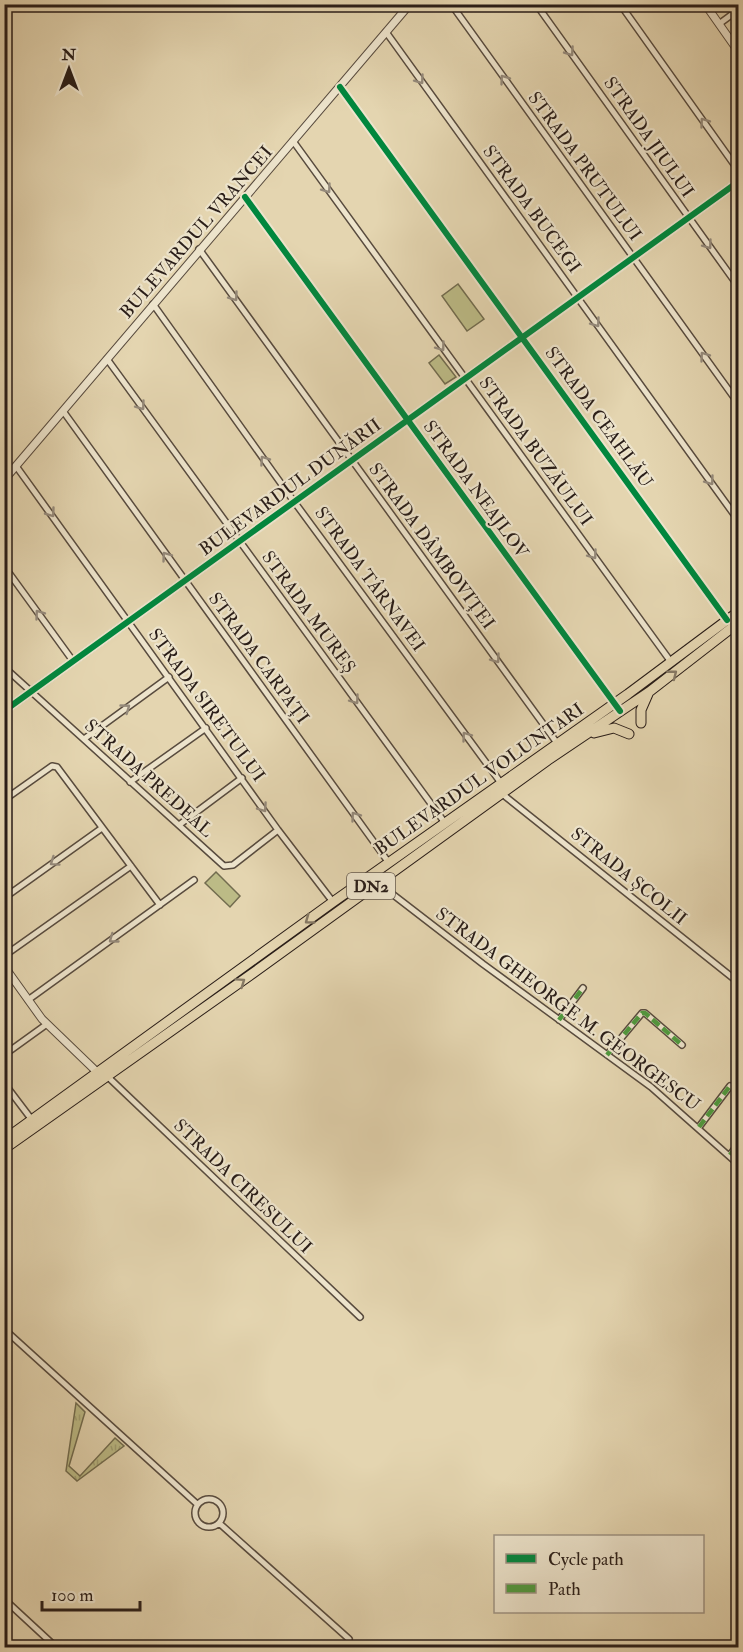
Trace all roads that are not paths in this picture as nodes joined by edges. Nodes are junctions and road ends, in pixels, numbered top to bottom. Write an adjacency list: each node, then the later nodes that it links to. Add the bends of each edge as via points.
1 (410, 4): 8 (street, BULEVARDUL VRANCEI)
2 (451, 4): 17 (street, STRADA PRUTULUI, one-way to 2)
3 (536, 4): 15 (street, STRADA JIULUI, one-way to 15)
4 (620, 4): 12 (street, one-way to 4)
5 (705, 4): 7 (street)
6 (738, 10): 7 (street)
7 (719, 24): 9 (street)
8 (386, 32): 10 (street, BULEVARDUL VRANCEI); 19 (street, STRADA BUCEGI, one-way to 19)
9 (738, 51)
10 (340, 87): 11 (street, BULEVARDUL VRANCEI); 21 (street, STRADA CEAHLĂU)
11 (293, 141): 14 (street, BULEVARDUL VRANCEI); 23 (street, STRADA BUZĂULUI, one-way to 23)
12 (738, 170)
13 (738, 182): 15 (street, BULEVARDUL DUNĂRII)
14 (245, 197): 16 (street, BULEVARDUL VRANCEI); 26 (street, STRADA NEAJLOV)
15 (688, 218): 17 (street, BULEVARDUL DUNĂRII); 18 (street, STRADA JIULUI, one-way to 18)
16 (200, 249): 20 (street, BULEVARDUL VRANCEI); 27 (street, STRADA DÂMBOVIȚEI, one-way to 27)
17 (633, 258): 19 (street, BULEVARDUL DUNĂRII); 24 (street, STRADA PRUTULUI, one-way to 17)
18 (738, 286)
19 (577, 298): 21 (street, BULEVARDUL DUNĂRII); 31 (street, STRADA BUCEGI, one-way to 31)
20 (153, 304): 22 (street, BULEVARDUL VRANCEI); 30 (street, STRADA TÂRNAVEI, one-way to 20)
21 (523, 338): 23 (street, BULEVARDUL DUNĂRII); 37 (street, STRADA CEAHLĂU)
22 (107, 359): 25 (street, BULEVARDUL VRANCEI); 32 (street, STRADA MUREȘ, one-way to 32)
23 (465, 380): 26 (street, BULEVARDUL DUNĂRII); 40 (street, STRADA BUZĂULUI, one-way to 40)
24 (738, 404)
25 (63, 411): 28 (street, BULEVARDUL VRANCEI); 34 (street, STRADA CARPAȚI, one-way to 25)
26 (408, 421): 27 (street, BULEVARDUL DUNĂRII); 45 (street, STRADA NEAJLOV)
27 (352, 461): 30 (street, BULEVARDUL DUNĂRII); 52 (street, STRADA DÂMBOVIȚEI, one-way to 52)
28 (16, 466): 29 (street, BULEVARDUL VRANCEI); 36 (street, STRADA SIRETULUI, one-way to 36)
29 (4, 480)
30 (295, 502): 32 (street, BULEVARDUL DUNĂRII); 55 (street, STRADA TÂRNAVEI, one-way to 30)
31 (738, 520)
32 (238, 542): 34 (street, BULEVARDUL DUNĂRII); 57 (street, STRADA MUREȘ, one-way to 57)
33 (4, 566): 39 (street, one-way to 33)
34 (184, 581): 36 (street, BULEVARDUL DUNĂRII); 61 (street, STRADA CARPAȚI, one-way to 34)
35 (738, 612): 37 (highway, BULEVARDUL VOLUNTARI / DN2)
36 (128, 620): 39 (street, BULEVARDUL DUNĂRII); 42 (street, STRADA SIRETULUI)
37 (727, 620): 40 (highway, BULEVARDUL VOLUNTARI / DN2)
38 (738, 623): 44 (highway, BULEVARDUL VOLUNTARI / DN2, one-way to 38)
39 (73, 661): 43 (street, BULEVARDUL DUNĂRII)
40 (671, 662): 45 (highway, BULEVARDUL VOLUNTARI / DN2)
41 (4, 667): 43 (street, STRADA PREDEAL)
42 (169, 677): 48 (street, STRADA SIRETULUI); 51 (street, one-way to 42)
43 (31, 692): 46 (street, BULEVARDUL DUNĂRII); 51 (street, STRADA PREDEAL)
44 (649, 692): 45 (highway, BULEVARDUL VOLUNTARI / DN2); 47 (highway, via 640,710)
45 (617, 708): 50 (highway, BULEVARDUL VOLUNTARI / DN2); 52 (highway, BULEVARDUL VOLUNTARI / DN2)
46 (4, 711)
47 (641, 723)
48 (206, 728): 53 (street, STRADA SIRETULUI); 54 (street)
49 (629, 734): 50 (highway, via 614,728)
50 (586, 735): 55 (highway, BULEVARDUL VOLUNTARI / DN2)
51 (84, 739): 54 (street, STRADA PREDEAL)
52 (557, 743): 55 (highway, BULEVARDUL VOLUNTARI / DN2)
53 (242, 778): 58 (street); 60 (street, STRADA SIRETULUI, one-way to 60)
54 (130, 782): 58 (street, STRADA PREDEAL)
55 (501, 788): 57 (highway, BULEVARDUL VOLUNTARI / DN2); 64 (highway, BULEVARDUL VOLUNTARI / DN2); 70 (street, STRADA ȘCOLII)
56 (4, 800): 59 (street, via 54,766)
57 (446, 823): 61 (highway, BULEVARDUL VOLUNTARI / DN2)
58 (179, 825): 60 (street, STRADA PREDEAL, via 228,867)
59 (102, 828): 62 (street); 65 (street, one-way to 65)
60 (278, 830): 66 (street, STRADA SIRETULUI)
61 (389, 863): 66 (highway, BULEVARDUL VOLUNTARI / DN2)
62 (131, 866): 67 (street); 68 (street)
63 (194, 880): 67 (street)
64 (377, 882): 73 (street, STRADA GHEORGE M. GEORGESCU); 78 (highway, BULEVARDUL VOLUNTARI / DN2, one-way to 64, via 249,976)
65 (4, 898)
66 (333, 902): 78 (highway, BULEVARDUL VOLUNTARI / DN2, one-way to 78)
67 (160, 905): 72 (street, one-way to 72)
68 (4, 956)
69 (4, 966): 72 (street)
70 (738, 982)
71 (583, 988): 73 (street)
72 (28, 1000): 74 (street)
73 (560, 1020): 77 (street, STRADA GHEORGE M. GEORGESCU)
74 (47, 1024): 76 (street); 78 (street)
75 (681, 1045): 77 (street, via 642,1013)
76 (4, 1055)
77 (607, 1055): 82 (street, STRADA GHEORGE M. GEORGESCU)
78 (102, 1074): 81 (highway, BULEVARDUL VOLUNTARI / DN2); 85 (highway, BULEVARDUL VOLUNTARI / DN2); 88 (street, STRADA CIRESULUI)
79 (4, 1083): 81 (street)
80 (730, 1086): 82 (street)
81 (32, 1120): 83 (highway, BULEVARDUL VOLUNTARI / DN2)
82 (699, 1127): 86 (street, STRADA GHEORGE M. GEORGESCU)
83 (4, 1140)
84 (738, 1144): 86 (street)
85 (4, 1149)
86 (730, 1155): 87 (street, STRADA GHEORGE M. GEORGESCU)
87 (738, 1164)
88 (360, 1317)
89 (4, 1329): 90 (street)
90 (197, 1504): 91 (street, via 195,1517 199,1524 207,1527); 91 (street, via 205,1499 218,1502 223,1513)
91 (219, 1523): 93 (street)
92 (4, 1599): 94 (street)
93 (349, 1639)
94 (57, 1647)

